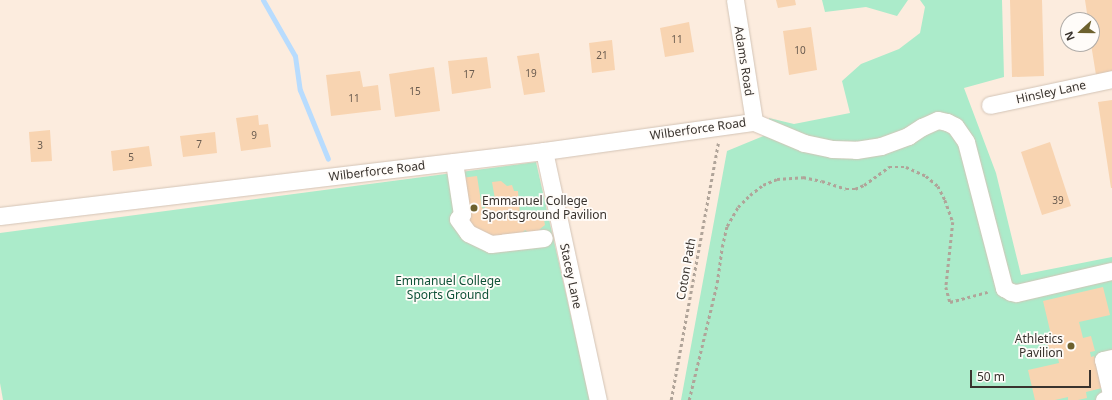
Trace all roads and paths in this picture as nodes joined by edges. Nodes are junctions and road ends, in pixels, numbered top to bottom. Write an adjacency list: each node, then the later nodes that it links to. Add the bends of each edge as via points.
1 (735, 0): 4 (street, Adams Road)
2 (1112, 78): 3 (street, Hinsley Lane)
3 (990, 104)
4 (754, 122): 6 (street, Wilberforce Road); 11 (street, via 804,143 832,149 856,150 882,146 938,120 955,126 966,142)
5 (718, 140): 14 (path, Coton Path)
6 (544, 151): 7 (street, Wilberforce Road); 13 (street, Stacey Lane)
7 (454, 162): 8 (street, Wilberforce Road); 9 (street, via 462,214 458,219 468,233 491,244)
8 (0, 216)
9 (544, 238)
10 (1112, 272): 11 (street, via 1016,293)
11 (1004, 288): 15 (path, via 950,302 946,287 953,222 938,186 918,172 906,167 889,167 855,189 846,189 803,177 777,179 750,195 738,207 727,226 717,283)
12 (1112, 358): 16 (street, via 1103,360 1112,398)
13 (598, 400)
14 (671, 400)
15 (689, 400)
16 (1104, 400)

